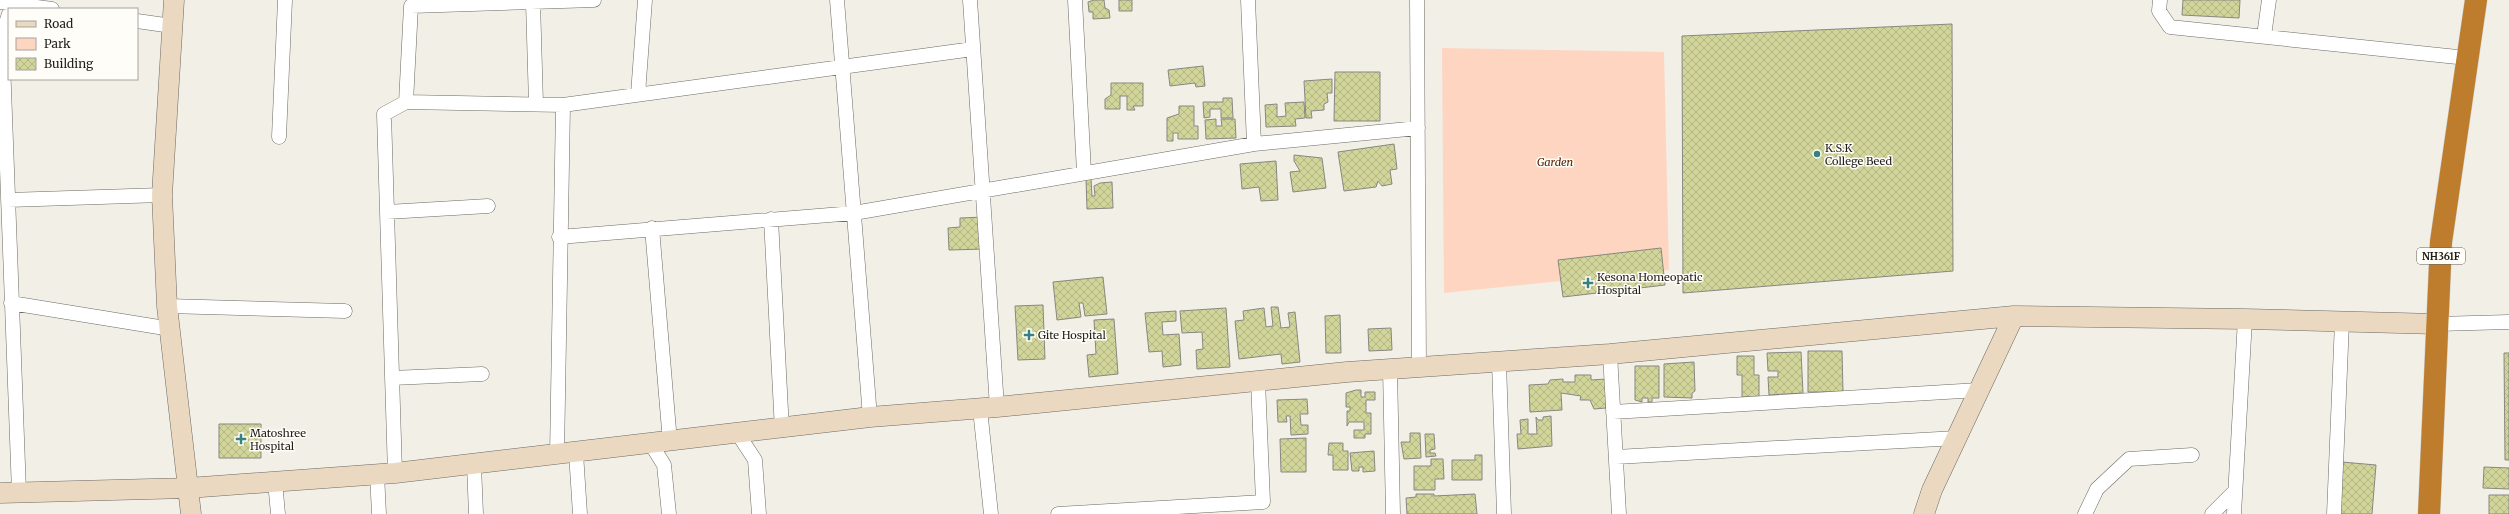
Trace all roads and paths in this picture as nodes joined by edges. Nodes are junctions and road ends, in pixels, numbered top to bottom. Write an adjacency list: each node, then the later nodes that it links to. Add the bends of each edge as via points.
1 (174, 0): 17 (street)
2 (286, 0): 28 (street)
3 (594, 0): 13 (street)
4 (645, 0): 22 (street)
5 (837, 0): 21 (street)
6 (970, 0): 19 (street)
7 (1075, 0): 30 (street)
8 (1248, 0): 29 (street)
9 (1417, 0): 27 (street)
10 (2160, 0): 18 (street, via 2159,11 2170,27)
11 (2269, 0): 18 (street)
12 (2476, 0): 20 (highway, NH361F)
13 (533, 2): 23 (street, via 411,6); 24 (street)
14 (8, 7): 15 (street); 26 (street, via 2,35)
15 (30, 8)
16 (138, 21): 17 (street)
17 (172, 26): 32 (street)
18 (2264, 36): 20 (street)
19 (973, 49): 21 (street); 31 (street)
20 (2467, 58): 47 (highway, NH361F, via 2441,242)
21 (842, 67): 22 (street); 36 (street)
22 (638, 94): 25 (street)
23 (406, 102): 24 (street); 35 (street, via 384,114)
24 (536, 104): 25 (street)
25 (563, 105): 39 (street)
26 (3, 126): 33 (street)
27 (1418, 128): 29 (street); 51 (street)
28 (279, 137)
29 (1254, 144): 30 (street)
30 (1084, 172): 31 (street)
31 (983, 192): 36 (street); 57 (street)
32 (162, 194): 33 (street); 41 (street)
33 (8, 200): 40 (street)
34 (488, 206): 35 (street)
35 (387, 212): 54 (street)
36 (854, 213): 37 (street); 59 (street)
37 (770, 219): 38 (street); 60 (street)
38 (652, 228): 39 (street); 63 (street)
39 (559, 236): 66 (street)
40 (11, 303): 48 (street); 74 (street)
41 (167, 306): 42 (street); 48 (street)
42 (345, 311)
43 (2014, 316): 44 (street); 49 (street); 56 (street)
44 (2245, 319): 45 (street); 73 (street)
45 (2342, 322): 47 (street); 91 (street)
46 (2509, 322): 47 (street)
47 (2437, 324): 92 (highway, NH361F)
48 (171, 329): 72 (street)
49 (1610, 354): 50 (street); 58 (street)
50 (1499, 362): 51 (street); 85 (street)
51 (1419, 367): 52 (street)
52 (1390, 370): 55 (street); 84 (street)
53 (482, 374): 54 (street)
54 (392, 378): 70 (street)
55 (1258, 381): 57 (street); 83 (street, via 1263,502)
56 (1979, 390): 58 (street); 62 (street)
57 (989, 408): 59 (street); 82 (street)
58 (1614, 412): 68 (street)
59 (870, 417): 60 (street)
60 (782, 430): 61 (street)
61 (738, 434): 63 (street); 81 (street, via 755,460)
62 (1956, 438): 68 (street); 87 (street)
63 (670, 442): 64 (street)
64 (651, 444): 65 (street); 80 (street, via 664,465)
65 (576, 453): 66 (street); 79 (street)
66 (557, 455): 69 (street)
67 (2192, 455): 88 (street, via 2129,460 2097,489)
68 (1616, 457): 86 (street)
69 (474, 465): 70 (street); 78 (street)
70 (386, 474): 71 (street); 77 (street)
71 (275, 481): 72 (street); 76 (street)
72 (188, 488): 74 (street); 75 (street)
73 (2235, 491): 89 (street); 90 (street)
74 (10, 492)
75 (191, 514)
76 (278, 514)
77 (379, 514)
78 (476, 514)
79 (580, 514)
80 (669, 514)
81 (759, 514)
82 (991, 514)
83 (1058, 514)
84 (1393, 514)
85 (1504, 514)
86 (1619, 514)
87 (1924, 514)
88 (2084, 514)
89 (2212, 514)
90 (2234, 514)
91 (2334, 514)
92 (2429, 514)

